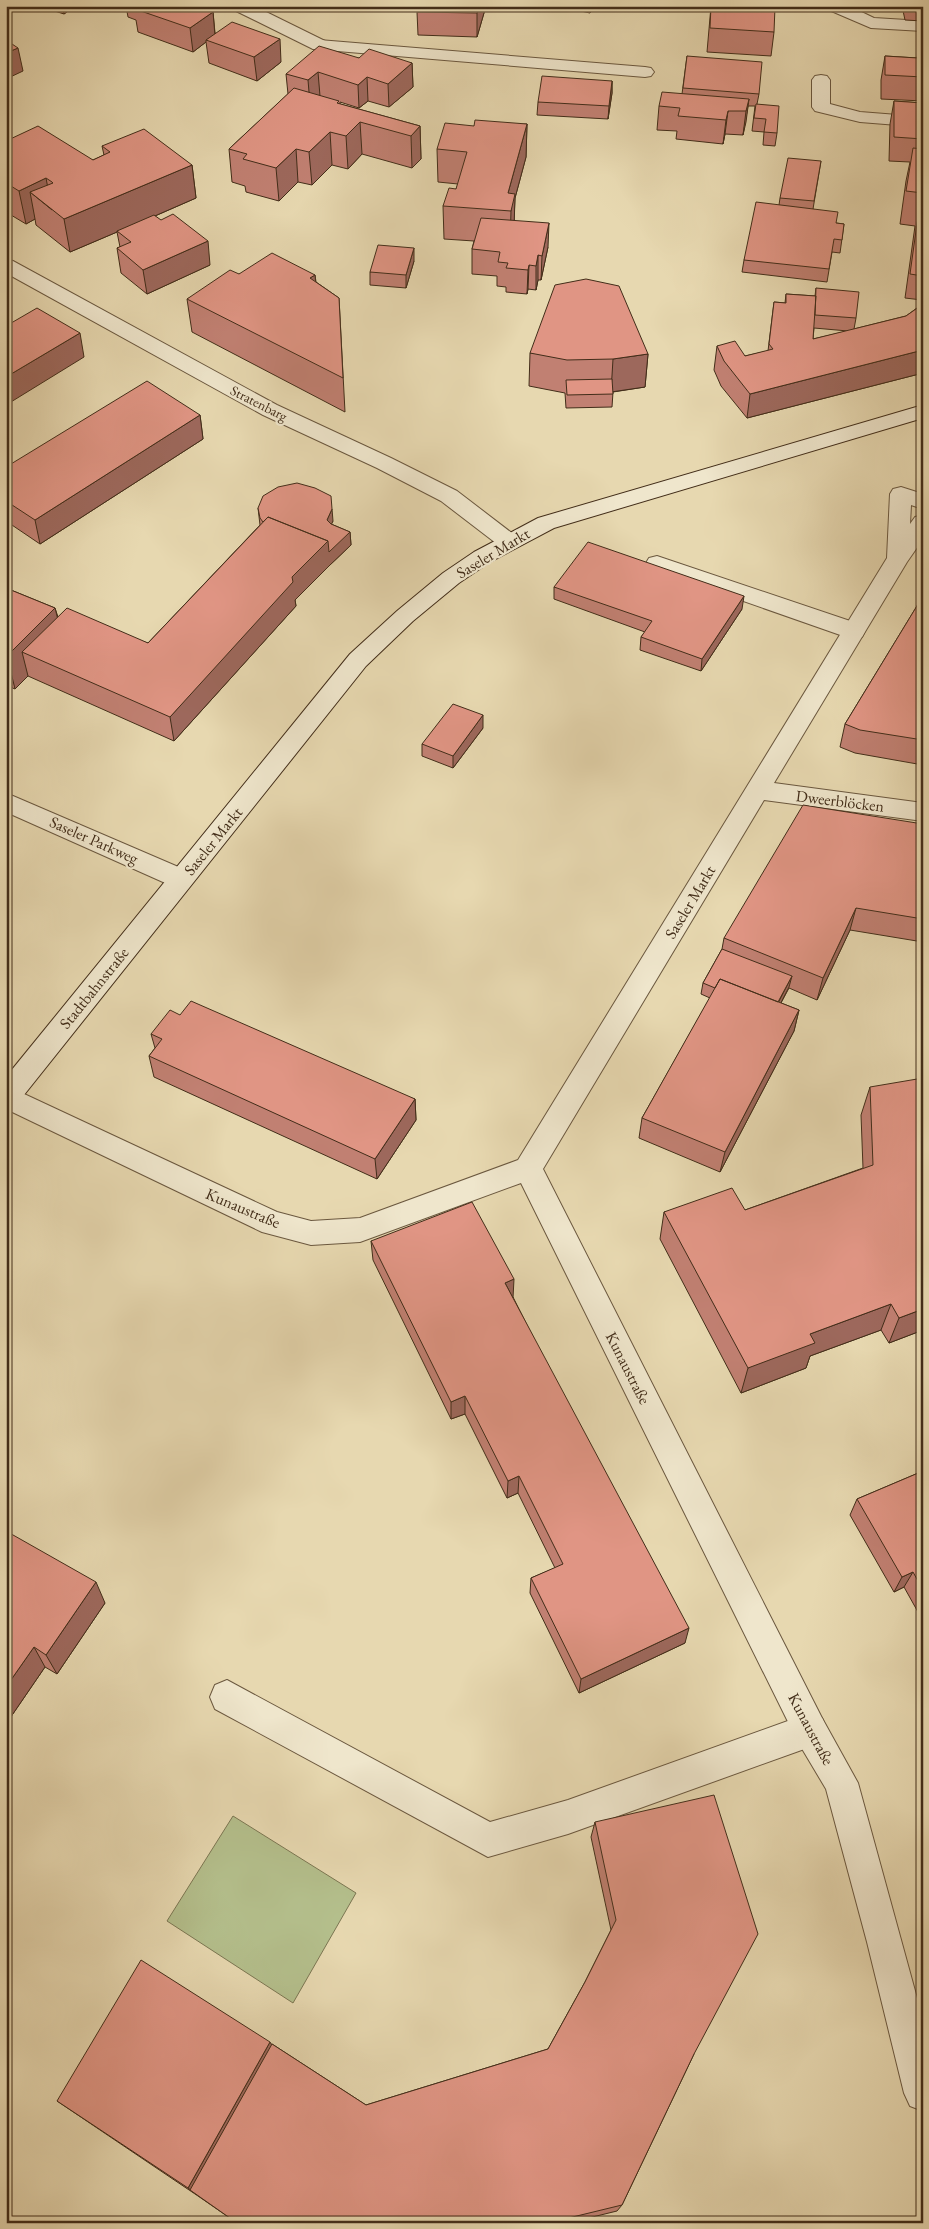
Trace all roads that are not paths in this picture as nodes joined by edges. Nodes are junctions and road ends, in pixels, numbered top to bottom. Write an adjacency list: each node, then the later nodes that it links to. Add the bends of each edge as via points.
1 (240, 6): 4 (street, via 319,45)
2 (835, 6): 3 (street, via 871,23)
3 (923, 26)
4 (645, 72)
5 (821, 80): 6 (street, via 821,107 860,117)
6 (923, 122)
7 (6, 265): 11 (street, Stratenbarg, via 270,410 450,496)
8 (923, 411): 11 (street, Saseler Markt, via 546,522)
9 (923, 502): 12 (street, Saseler Markt, via 901,494)
10 (923, 522): 12 (street, Saseler Markt)
11 (509, 542): 18 (street, Saseler Markt, via 451,578 358,660)
12 (898, 558): 14 (street, Saseler Markt)
13 (657, 563): 14 (street)
14 (854, 631): 15 (street, Saseler Markt)
15 (757, 790): 17 (street, Dweerblöcken); 20 (street, Saseler Markt)
16 (6, 802): 18 (street, Saseler Parkweg)
17 (923, 812)
18 (182, 879): 19 (street, Stadtbahnstraße)
19 (6, 1097): 20 (street, Kunaustraße, via 272,1223 311,1234 360,1230)
20 (528, 1168): 22 (street, Kunaustraße)
21 (227, 1697): 22 (street, via 488,1840 568,1817)
22 (810, 1730): 23 (street, Kunaustraße, via 840,1783)
23 (923, 2093)

